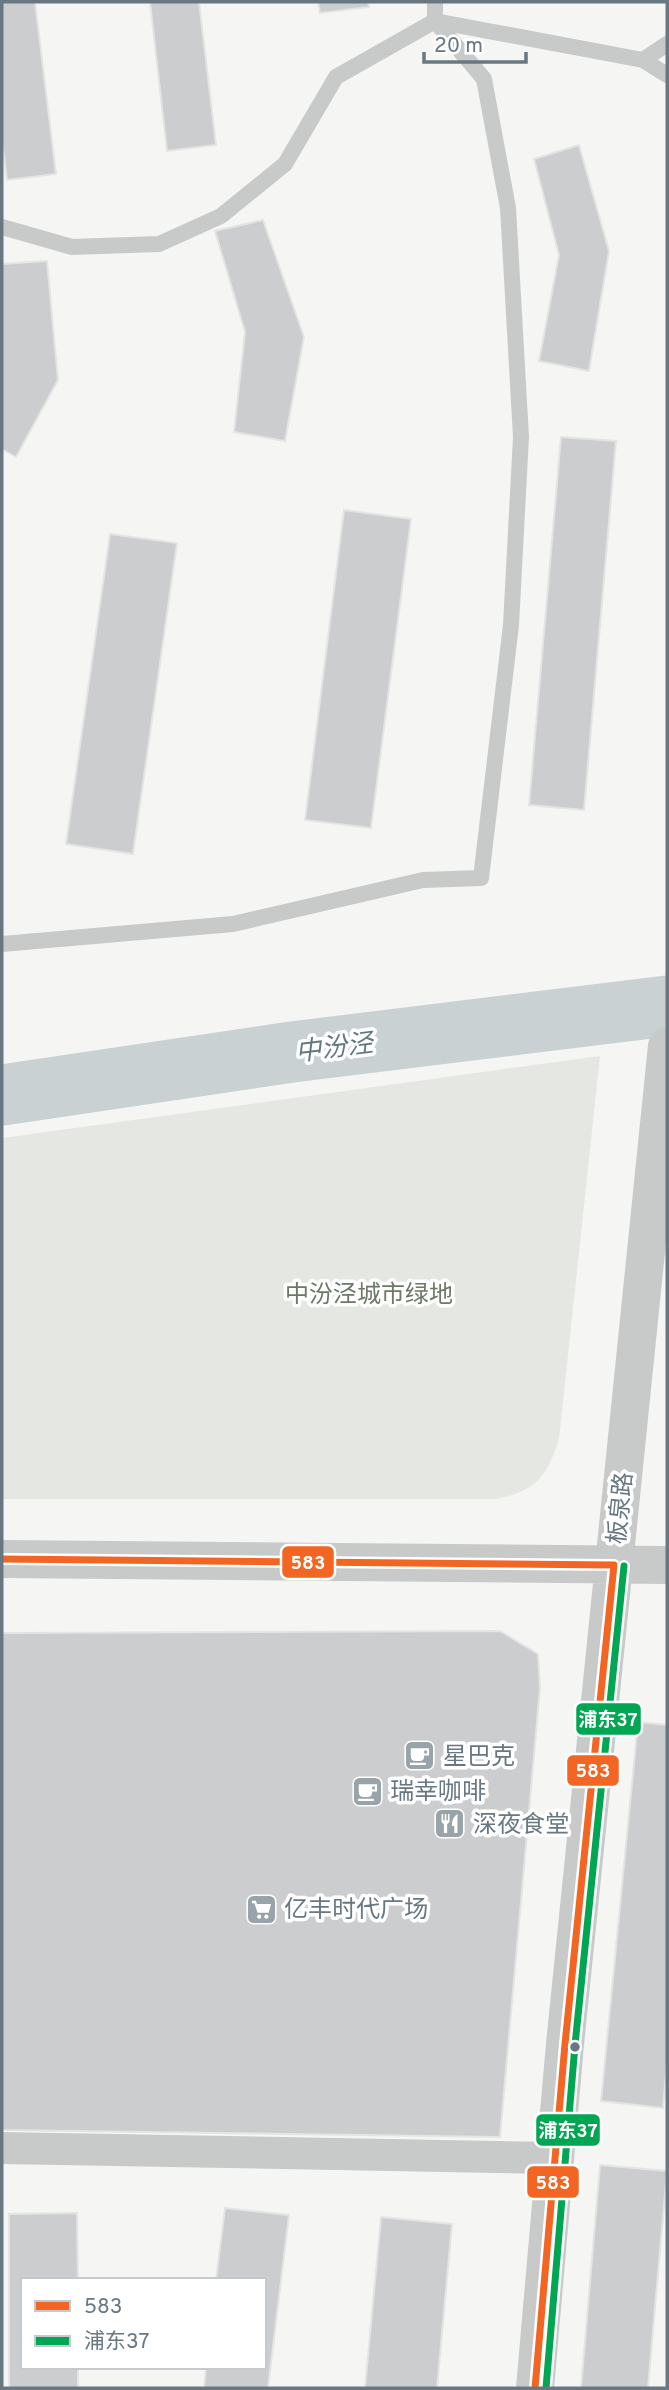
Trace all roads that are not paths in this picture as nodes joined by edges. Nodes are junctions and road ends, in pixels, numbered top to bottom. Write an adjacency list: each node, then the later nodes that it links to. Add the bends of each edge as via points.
1 (435, 2): 2 (lane)
2 (435, 21): 4 (lane); 6 (lane, via 337,78 285,164 220,216 159,244 72,247); 7 (lane, via 484,79 508,208 521,424 511,625 481,878 423,880 233,924)
3 (667, 44): 4 (lane)
4 (642, 60): 5 (lane)
5 (667, 75)
6 (2, 227)
7 (2, 944)
8 (667, 1052): 10 (street, 板泉路)
9 (2, 1559): 10 (street)
10 (614, 1565): 11 (street); 13 (street, 板泉路)
11 (667, 1565)
12 (2, 2148): 13 (street)
13 (555, 2158): 14 (street, 板泉路)
14 (536, 2388)

